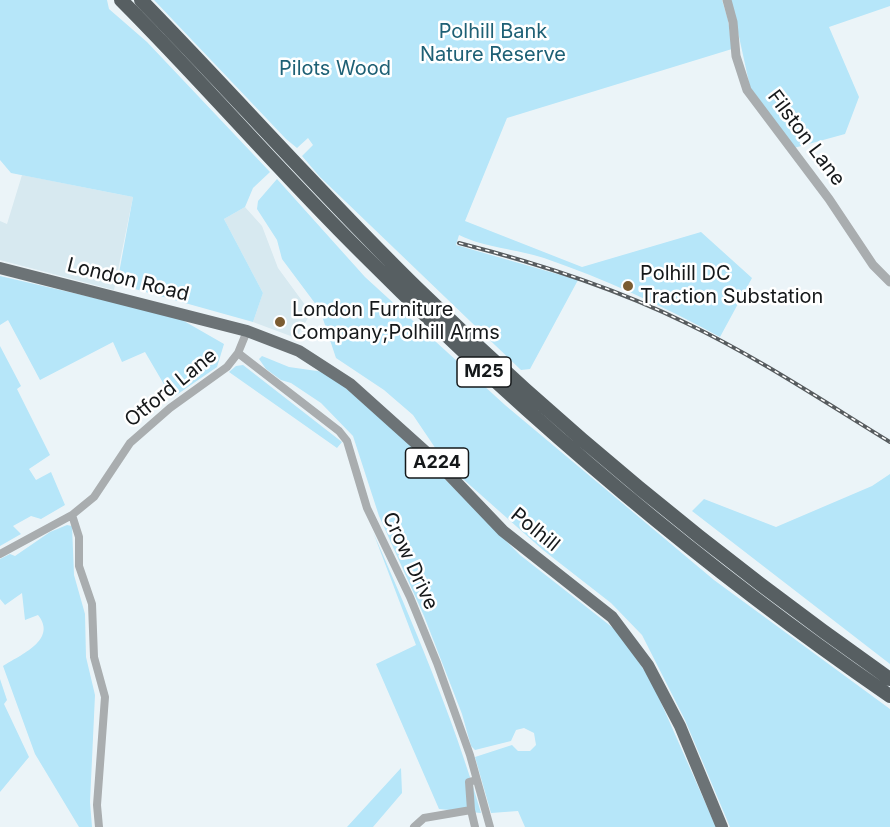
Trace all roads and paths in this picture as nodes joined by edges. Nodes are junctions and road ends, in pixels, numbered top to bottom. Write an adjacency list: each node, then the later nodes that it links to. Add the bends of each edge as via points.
1 (121, 0): 11 (highway, M25, via 330,221 489,376 677,538)
2 (141, 0): 10 (highway, M25, via 376,248 522,387 706,543)
3 (726, 0): 5 (street, Filston Lane, via 747,90 873,265)
4 (0, 268): 6 (main road, London Road / A224)
5 (890, 282)
6 (247, 331): 7 (street, Otford Lane); 18 (main road, Polhill / A224, via 310,356 363,394 504,531 612,617 648,666 680,726)
7 (238, 353): 8 (street, Otford Lane, via 226,367 130,443 94,497); 12 (street, Crow Drive, via 347,441 367,508 437,663)
8 (72, 515): 9 (street, Otford Lane); 14 (street, via 79,537 79,566 92,604 94,657 105,697 97,805)
9 (0, 554)
10 (890, 679)
11 (890, 696)
12 (476, 780): 13 (street, via 470,782); 17 (street, Crow Drive)
13 (471, 810): 15 (street, via 424,818); 16 (street)
14 (99, 827)
15 (414, 827)
16 (475, 827)
17 (490, 827)
18 (722, 827)

